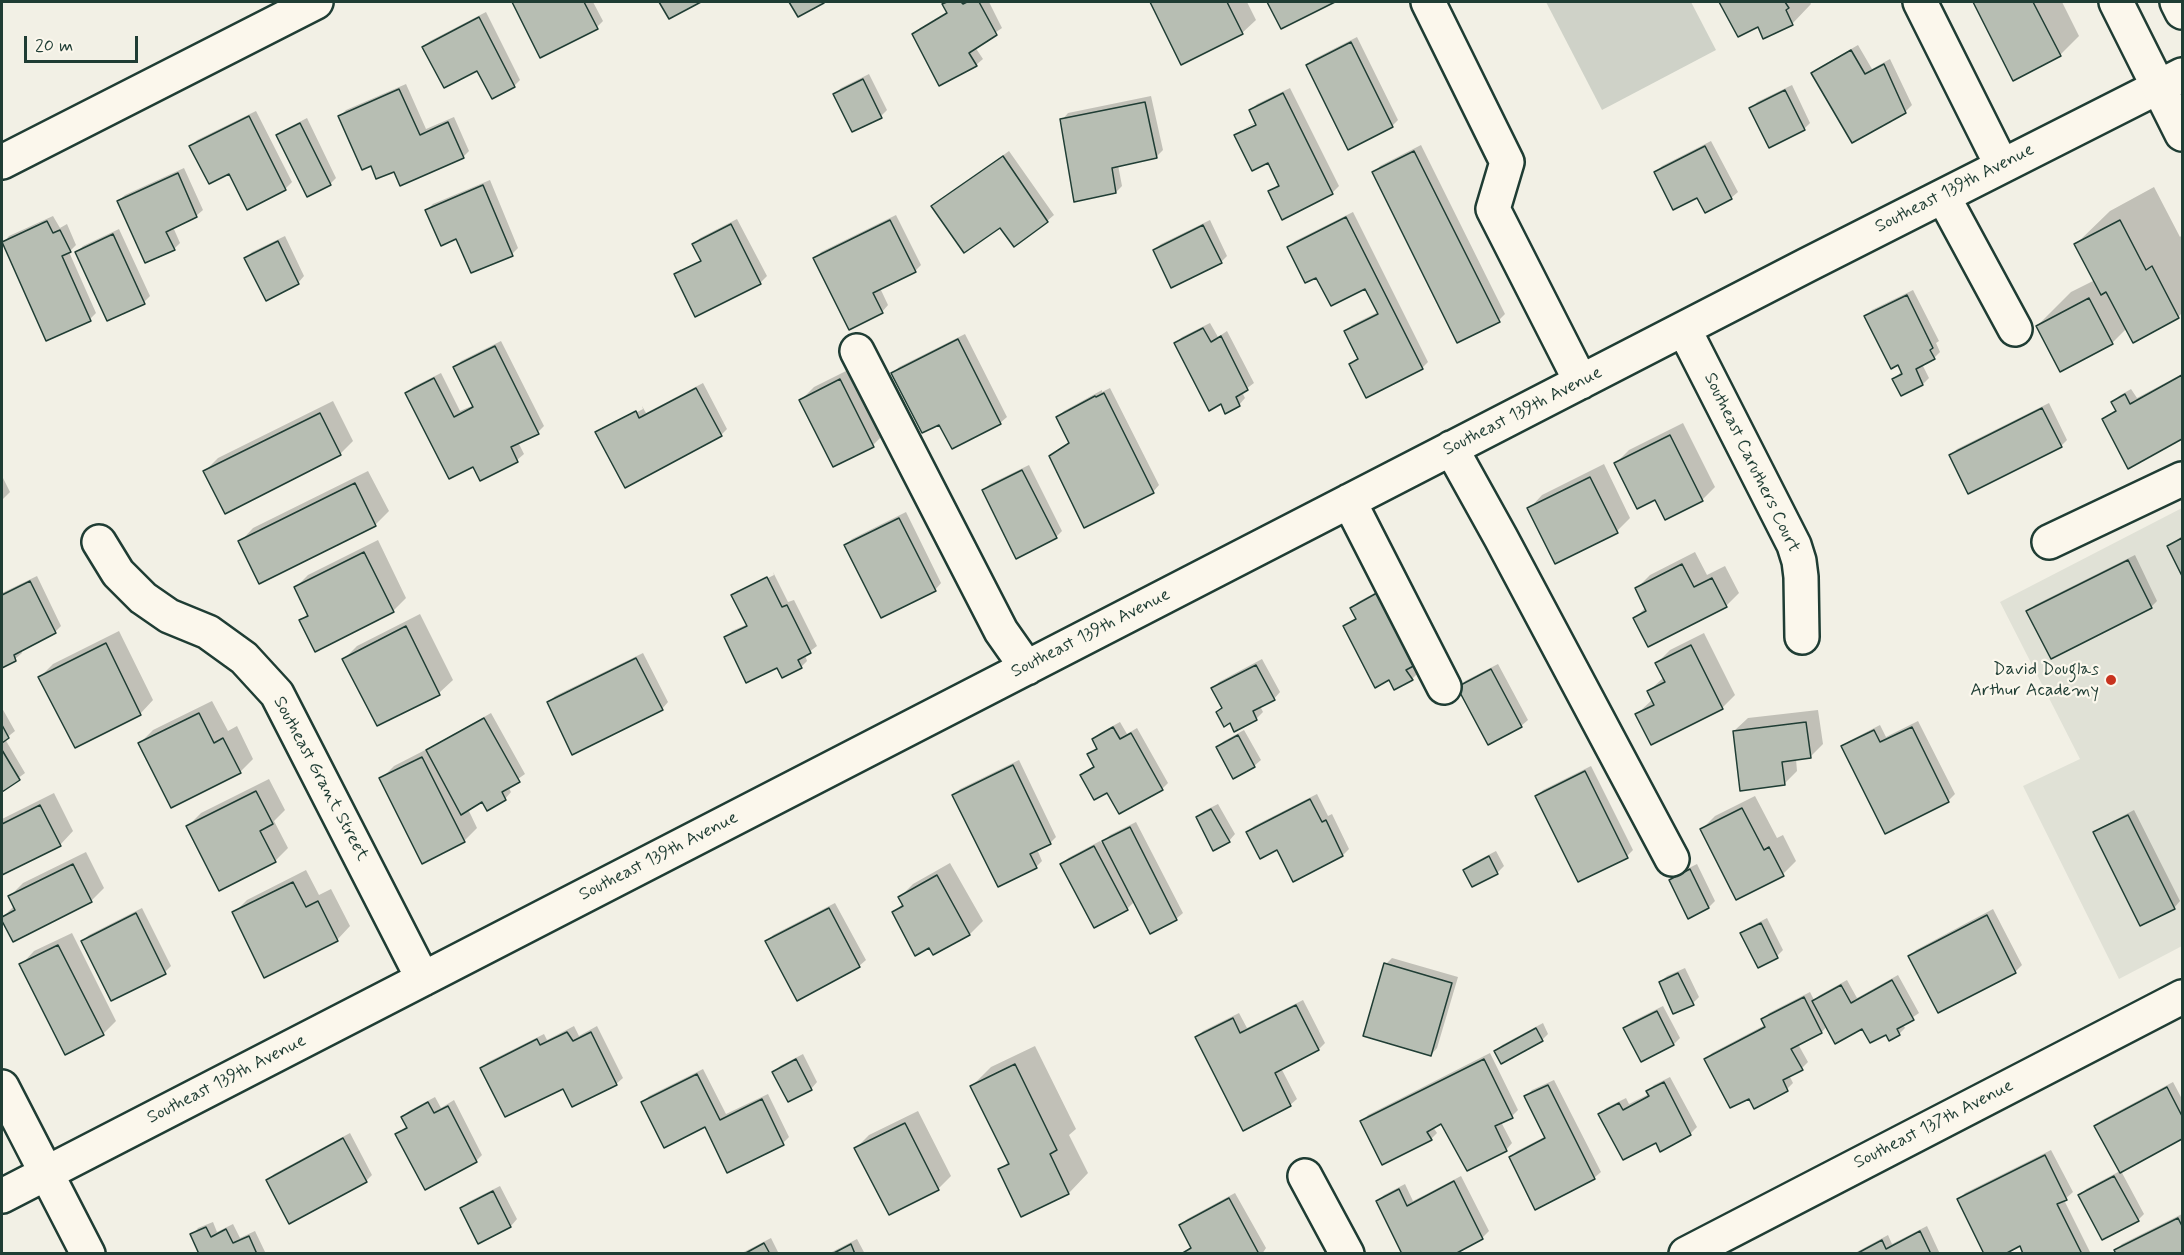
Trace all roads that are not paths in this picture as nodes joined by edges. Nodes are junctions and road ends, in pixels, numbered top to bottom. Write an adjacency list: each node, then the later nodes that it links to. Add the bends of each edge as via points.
1 (316, 2): 9 (street)
2 (1428, 2): 15 (street, via 1507,162 1494,209)
3 (1920, 2): 10 (street)
4 (2116, 2): 7 (street)
5 (2177, 2): 6 (street)
6 (2182, 12)
7 (2170, 81): 8 (street); 10 (street, Southeast 139th Avenue)
8 (2182, 134)
9 (2, 162)
10 (2002, 166): 11 (street, Southeast 139th Avenue)
11 (1943, 196): 12 (street, Southeast 139th Avenue); 13 (street)
12 (1684, 328): 15 (street, Southeast 139th Avenue); 21 (street, Southeast Caruthers Court, via 1794,545 1801,577)
13 (2015, 329)
14 (857, 351): 22 (street, via 1001,631)
15 (1581, 382): 16 (street, Southeast 139th Avenue)
16 (1451, 448): 18 (street, Southeast 139th Avenue); 24 (street)
17 (2182, 478): 20 (street)
18 (1349, 501): 22 (street, Southeast 139th Avenue); 23 (street)
19 (99, 542): 25 (street, Southeast Grant Street, via 117,573 143,598 169,616 208,632 244,658 277,694)
20 (2049, 542)
21 (1802, 637)
22 (1027, 668): 25 (street, Southeast 139th Avenue)
23 (1444, 687)
24 (1672, 859)
25 (423, 979): 28 (street, Southeast 139th Avenue)
26 (2182, 997): 33 (street, Southeast 137th Avenue)
27 (2, 1087): 28 (street)
28 (45, 1174): 30 (street, Southeast 139th Avenue); 31 (street)
29 (1305, 1176): 32 (street)
30 (2, 1196)
31 (88, 1254)
32 (1347, 1254)
33 (1686, 1254)

